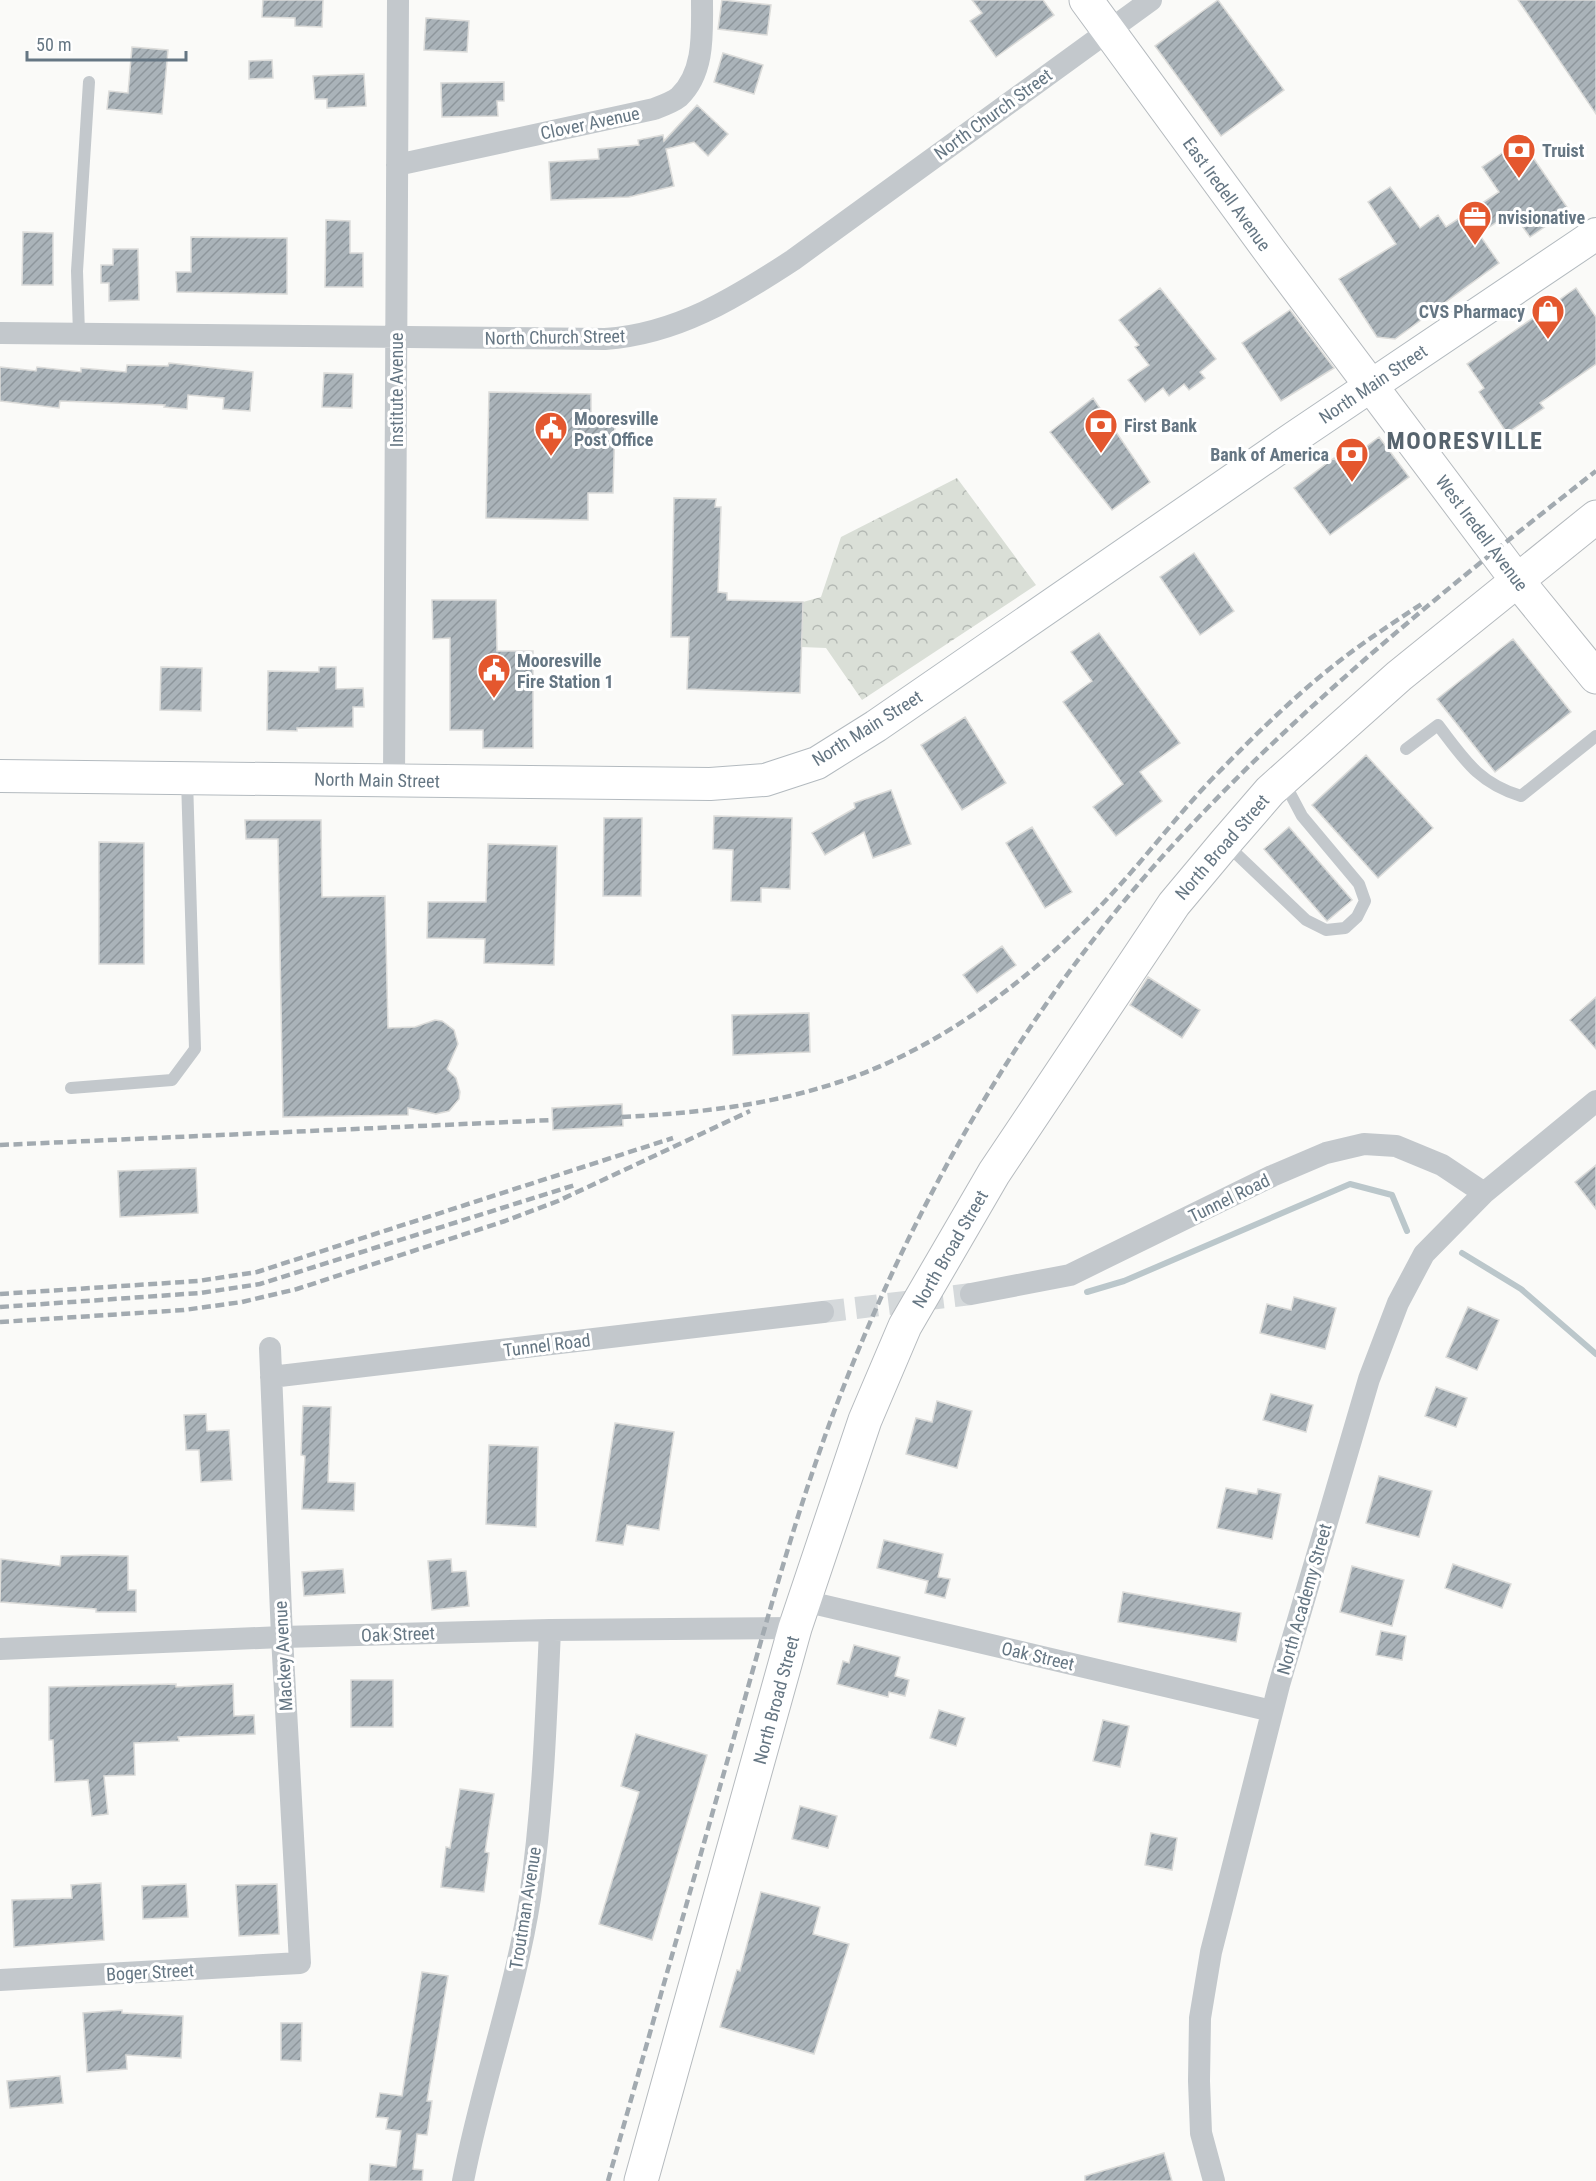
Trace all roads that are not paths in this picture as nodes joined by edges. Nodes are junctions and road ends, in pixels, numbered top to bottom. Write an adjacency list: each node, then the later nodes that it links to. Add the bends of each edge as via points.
1 (398, 0): 7 (street, Institute Avenue)
2 (702, 0): 7 (street, Clover Avenue, via 702,40 695,77 678,98 654,109)
3 (1086, 0): 5 (main road, East Iredell Avenue)
4 (1151, 0): 5 (street, North Church Street)
5 (1108, 32): 11 (street, North Church Street, via 793,260 711,311 626,337); 12 (main road, East Iredell Avenue)
6 (89, 82): 10 (lane, via 77,271)
7 (398, 165): 11 (street, Institute Avenue)
8 (1596, 234): 12 (main road, North Main Street)
9 (0, 333): 10 (street, North Church Street)
10 (79, 334): 11 (street, North Church Street)
11 (396, 338): 21 (street, Institute Avenue)
12 (1371, 386): 14 (main road, West Iredell Avenue); 21 (main road, North Main Street, via 817,763 765,780 710,784)
13 (1596, 518): 14 (main road, North Broad Street)
14 (1516, 579): 15 (main road, West Iredell Avenue); 20 (main road, North Broad Street)
15 (1596, 677)
16 (1596, 736): 17 (lane, via 1521,796 1496,789 1468,763 1438,725)
17 (1406, 749)
18 (0, 776): 19 (main road, North Main Street)
19 (187, 778): 21 (main road, North Main Street); 23 (lane, via 195,1049 172,1080)
20 (1283, 779): 22 (main road, North Broad Street); 22 (lane, via 1302,816 1359,884 1365,901 1357,917 1345,928 1326,930 1306,920)
21 (394, 780)
22 (1225, 843): 30 (main road, North Broad Street, via 1174,904 994,1173 905,1326 865,1420)
23 (71, 1088)
24 (1596, 1101): 25 (street, North Academy Street)
25 (1484, 1192): 26 (street, Tunnel Road, via 1442,1165 1396,1146 1364,1144 1326,1153 1272,1176 1070,1275); 34 (street, North Academy Street, via 1424,1254 1398,1303 1369,1379)
26 (971, 1294)
27 (823, 1312): 29 (street, Tunnel Road)
28 (270, 1348): 29 (street, Mackey Avenue)
29 (271, 1377): 32 (street, Mackey Avenue)
30 (800, 1615): 31 (street, Oak Street); 34 (street, Oak Street); 38 (main road, North Broad Street)
31 (550, 1630): 32 (street, Oak Street); 37 (street, Troutman Avenue, via 544,1768 530,1899)
32 (282, 1637): 33 (street, Oak Street); 35 (street, Mackey Avenue)
33 (0, 1649)
34 (1272, 1711): 39 (street, North Academy Street, via 1211,1952 1200,2018 1201,2133)
35 (300, 1963): 36 (street, Boger Street)
36 (0, 1980)
37 (463, 2181)
38 (641, 2181)
39 (1214, 2181)

